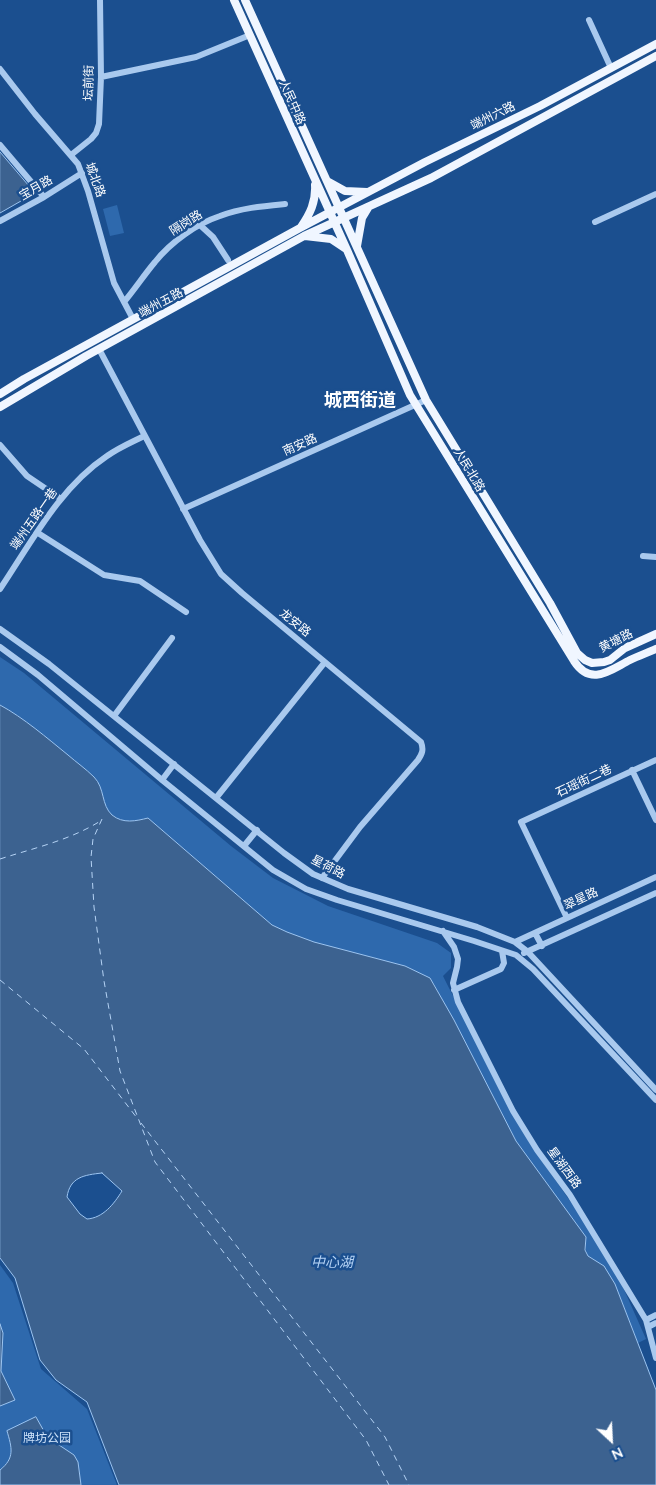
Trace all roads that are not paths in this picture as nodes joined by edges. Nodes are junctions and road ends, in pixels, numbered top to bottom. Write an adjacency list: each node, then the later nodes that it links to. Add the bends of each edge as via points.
1 (100, 0): 10 (street, 坛前街)
2 (234, 0): 5 (main road, 人民中路)
3 (245, 0): 14 (main road, 人民中路)
4 (589, 20): 9 (street)
5 (250, 34): 10 (street, via 196,57); 15 (main road, 人民中路)
6 (656, 44): 9 (main road, 端州六路)
7 (656, 56): 20 (main road, 端州六路, via 456,165)
8 (0, 68): 12 (street, 城北路)
9 (611, 68): 16 (main road, 端州六路)
10 (101, 77): 12 (street, 坛前街, via 96,133)
11 (0, 145): 18 (street)
12 (71, 155): 13 (street, 城北路)
13 (82, 173): 18 (street, 宝月路); 34 (street, 城北路, via 114,283)
14 (327, 180): 16 (main road, via 345,190); 21 (main road, 人民中路)
15 (315, 181): 22 (main road, 人民中路); 28 (main road, via 313,205)
16 (369, 192): 21 (main road, 端州六路)
17 (656, 194): 26 (street)
18 (44, 197): 24 (street, 宝月路)
19 (285, 204): 27 (street, 隔岗路, via 220,216)
20 (369, 207): 23 (main road, 端州六路); 32 (main road, via 362,218)
21 (339, 208): 22 (main road, 端州六路); 23 (main road, 人民中路)
22 (330, 213): 25 (main road, 人民中路); 28 (main road, 端州五路)
23 (344, 218): 25 (main road, 端州六路); 30 (main road, 人民北路)
24 (0, 221)
25 (335, 222): 29 (main road, 端州五路); 31 (main road, 人民北路)
26 (595, 222)
27 (201, 226): 33 (street); 34 (street, 隔岗路, via 174,242)
28 (300, 228): 35 (main road, 端州五路)
29 (304, 236): 31 (main road, via 331,240); 36 (main road, 端州五路)
30 (353, 240): 31 (main road); 32 (main road, 人民北路)
31 (346, 247): 39 (main road, 人民北路)
32 (357, 248): 38 (main road, 人民北路)
33 (228, 260)
34 (124, 302): 35 (street, 城北路)
35 (133, 319): 37 (main road, 端州五路, via 22,375)
36 (99, 349): 40 (main road, 端州五路); 41 (street, 龙安路)
37 (0, 394)
38 (426, 400): 39 (street, 南安路); 55 (main road, 人民北路, via 577,653)
39 (416, 405): 44 (street, 南安路); 56 (main road, 人民北路, via 578,668 598,675 606,674)
40 (0, 407)
41 (144, 436): 43 (street, 端州五路一巷, via 107,456 85,473); 44 (street, 龙安路)
42 (0, 445): 43 (street, via 27,476)
43 (61, 499): 45 (street, 端州五路一巷)
44 (183, 509): 57 (street, 龙安路, via 230,584)
45 (38, 533): 48 (street, 端州五路一巷); 49 (street, via 104,575 140,582)
46 (644, 556): 47 (street)
47 (656, 557)
48 (0, 589)
49 (186, 612)
50 (0, 629): 58 (street, 星荷路)
51 (656, 634): 55 (main road, 黄塘路, via 625,648 610,660 592,663)
52 (172, 638): 58 (street)
53 (0, 646): 62 (street, 星荷路)
54 (656, 649): 56 (main road, 黄塘路)
55 (585, 660)
56 (630, 660)
57 (325, 662): 63 (street); 68 (street, 龙安路, via 415,736 423,748 422,755 360,827)
58 (114, 716): 60 (street, 星荷路)
59 (656, 760): 61 (street, 石瑶街二巷)
60 (174, 764): 62 (street); 63 (street, 星荷路)
61 (632, 770): 64 (street); 70 (street, 石瑶街二巷, via 521,822)
62 (162, 780): 66 (street, 星荷路)
63 (216, 798): 65 (street, 星荷路)
64 (656, 820)
65 (257, 830): 66 (street); 68 (street, 星荷路)
66 (244, 846): 72 (street, 星荷路, via 273,870 306,889)
67 (656, 877): 70 (street, 翠星路)
68 (322, 878): 71 (street, 星荷路)
69 (656, 893): 76 (street, 翠星路)
70 (567, 918): 73 (street, 翠星路)
71 (477, 927): 74 (street); 75 (street, 星荷路)
72 (443, 931): 74 (street, 星荷路); 80 (street, via 458,959)
73 (535, 933): 75 (street, 翠星路); 76 (street)
74 (474, 941): 77 (street, 星荷路)
75 (515, 942): 78 (street, 星荷路)
76 (542, 946): 78 (street, 翠星路)
77 (502, 950): 79 (street, 星荷路); 80 (street, via 504,962 501,969)
78 (528, 952): 79 (street, 翠星路); 81 (street, 星荷路)
79 (516, 955): 82 (street, 星荷路, via 533,969)
80 (454, 990): 84 (street, 星湖西路, via 513,1111 570,1195)
81 (656, 1090)
82 (656, 1100)
83 (656, 1315): 84 (street)
84 (647, 1323): 85 (street); 86 (street, 星湖西路)
85 (656, 1323)
86 (656, 1358)

